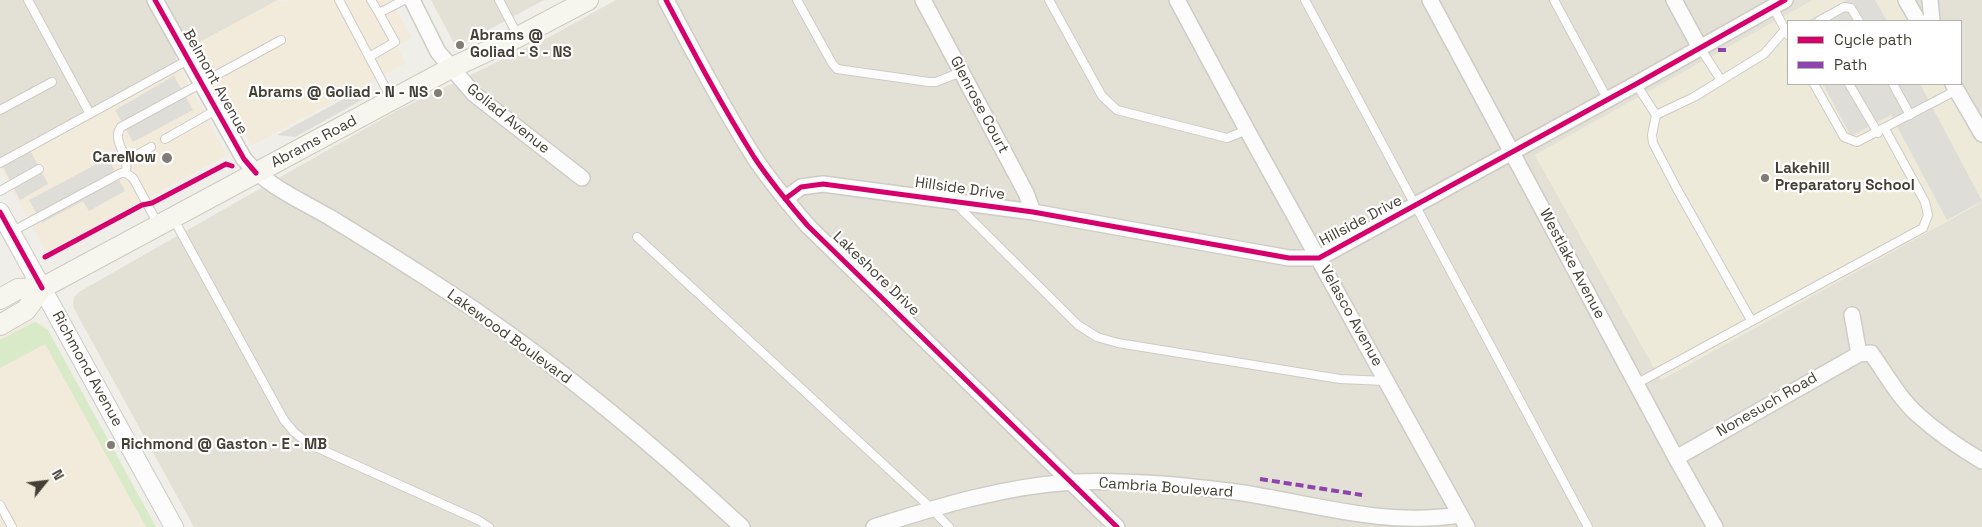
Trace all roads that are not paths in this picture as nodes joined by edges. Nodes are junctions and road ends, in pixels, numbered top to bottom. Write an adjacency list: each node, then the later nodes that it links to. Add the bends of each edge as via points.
1 (28, 0): 46 (lane)
2 (155, 0): 31 (street, Belmont Avenue)
3 (339, 0): 30 (lane)
4 (371, 0): 21 (lane)
5 (404, 0): 21 (lane)
6 (412, 0): 32 (street, Goliad Avenue, via 438,52)
7 (499, 0): 27 (lane)
8 (666, 0): 63 (street, Lakeshore Drive, via 721,101)
9 (797, 0): 33 (lane, via 837,69 929,82)
10 (923, 0): 33 (street, Glenrose Court)
11 (1049, 0): 50 (lane, via 1102,96 1116,110 1227,138)
12 (1177, 0): 50 (street, Velasco Avenue)
13 (1304, 0): 65 (lane)
14 (1430, 0): 55 (street, Westlake Avenue)
15 (1554, 0): 43 (lane)
16 (1674, 0): 29 (street)
17 (1906, 0): 24 (street)
18 (1930, 0): 25 (street)
19 (579, 2): 27 (main road, Abrams Road)
20 (1779, 3): 26 (lane); 29 (street, Hillside Drive)
21 (379, 13): 30 (lane, via 395,42)
22 (1821, 20): 23 (lane, via 1844,7 1851,8)
23 (1858, 20)
24 (1917, 20)
25 (1932, 20)
26 (1787, 32): 34 (lane, via 1764,54)
27 (518, 37): 32 (main road, Abrams Road)
28 (281, 40): 36 (lane)
29 (1700, 48): 34 (lane); 37 (street, Hillside Drive)
30 (369, 57): 42 (lane)
31 (188, 60): 36 (street, Belmont Avenue); 46 (lane)
32 (451, 68): 42 (main road, Abrams Road); 61 (street, Goliad Avenue, via 474,94)
33 (961, 72): 67 (street, Glenrose Court, via 1026,192)
34 (1721, 80): 47 (lane)
35 (52, 82): 44 (lane)
36 (201, 83): 45 (street, Belmont Avenue); 56 (lane, via 121,127 118,137)
37 (1636, 84): 43 (street, Hillside Drive); 47 (lane)
38 (1815, 85): 51 (lane, via 1844,137 1857,142)
39 (1850, 85): 51 (lane)
40 (1894, 85): 48 (lane)
41 (1955, 87): 48 (lane); 52 (street)
42 (392, 100): 60 (main road, Abrams Road)
43 (1608, 100): 55 (street, Hillside Drive)
44 (0, 110)
45 (216, 110): 53 (lane); 60 (street, Belmont Avenue, via 244,159)
46 (90, 114): 57 (lane)
47 (1656, 115): 75 (lane, via 1653,143)
48 (1910, 115): 49 (lane)
49 (1885, 129): 51 (lane); 75 (lane, via 1925,202 1928,215 1923,228)
50 (1247, 130): 71 (street, Velasco Avenue)
51 (1878, 133)
52 (1982, 134)
53 (165, 140)
54 (151, 147): 56 (lane)
55 (1513, 152): 65 (street, Hillside Drive); 79 (street, Westlake Avenue)
56 (126, 161): 59 (lane)
57 (0, 163)
58 (39, 169): 62 (lane)
59 (126, 173): 68 (lane); 69 (lane, via 115,175)
60 (256, 173): 68 (main road, Abrams Road); 90 (street, Lakewood Boulevard, via 475,310 541,358 609,410)
61 (582, 178)
62 (0, 191)
63 (785, 199): 64 (street, Hillside Drive, via 801,188 823,184); 82 (street, Lakeshore Drive, via 808,226)
64 (952, 201): 67 (street, Hillside Drive); 78 (lane, via 1078,325 1097,337 1340,379)
65 (1417, 205): 71 (street, Hillside Drive); 94 (lane)
66 (0, 212): 69 (street, Richmond Avenue)
67 (1033, 212): 71 (street, Hillside Drive, via 1289,258)
68 (166, 222): 72 (main road, Abrams Road); 89 (lane, via 294,432 309,444)
69 (11, 232): 72 (street, Richmond Avenue)
70 (637, 237): 84 (lane)
71 (1319, 258): 78 (street, Velasco Avenue)
72 (42, 288): 73 (main road, Abrams Road, via 18,289); 76 (main road, Abrams Road, via 26,310); 86 (street, Richmond Avenue)
73 (0, 299)
74 (1852, 315): 77 (street)
75 (1752, 320): 79 (lane)
76 (0, 324)
77 (1859, 354): 80 (street, Nonesuch Road); 81 (street, via 1871,353 1918,415)
78 (1386, 380): 85 (street, Velasco Avenue)
79 (1636, 384): 80 (street, Westlake Avenue)
80 (1676, 458): 95 (street, Westlake Avenue)
81 (1982, 462)
82 (1073, 482): 84 (street, Cambria Boulevard, via 978,496); 87 (street, Cambria Boulevard, via 1139,483 1237,492 1336,513); 93 (street, Lakeshore Drive)
83 (0, 505): 88 (lane)
84 (931, 508): 91 (street, Cambria Boulevard); 92 (lane)
85 (1463, 521): 87 (street, Cambria Boulevard)
86 (174, 523)
87 (1434, 524)
88 (12, 527)
89 (490, 527)
90 (742, 527)
91 (874, 527)
92 (949, 527)
93 (1117, 527)
94 (1588, 527)
95 (1715, 527)

